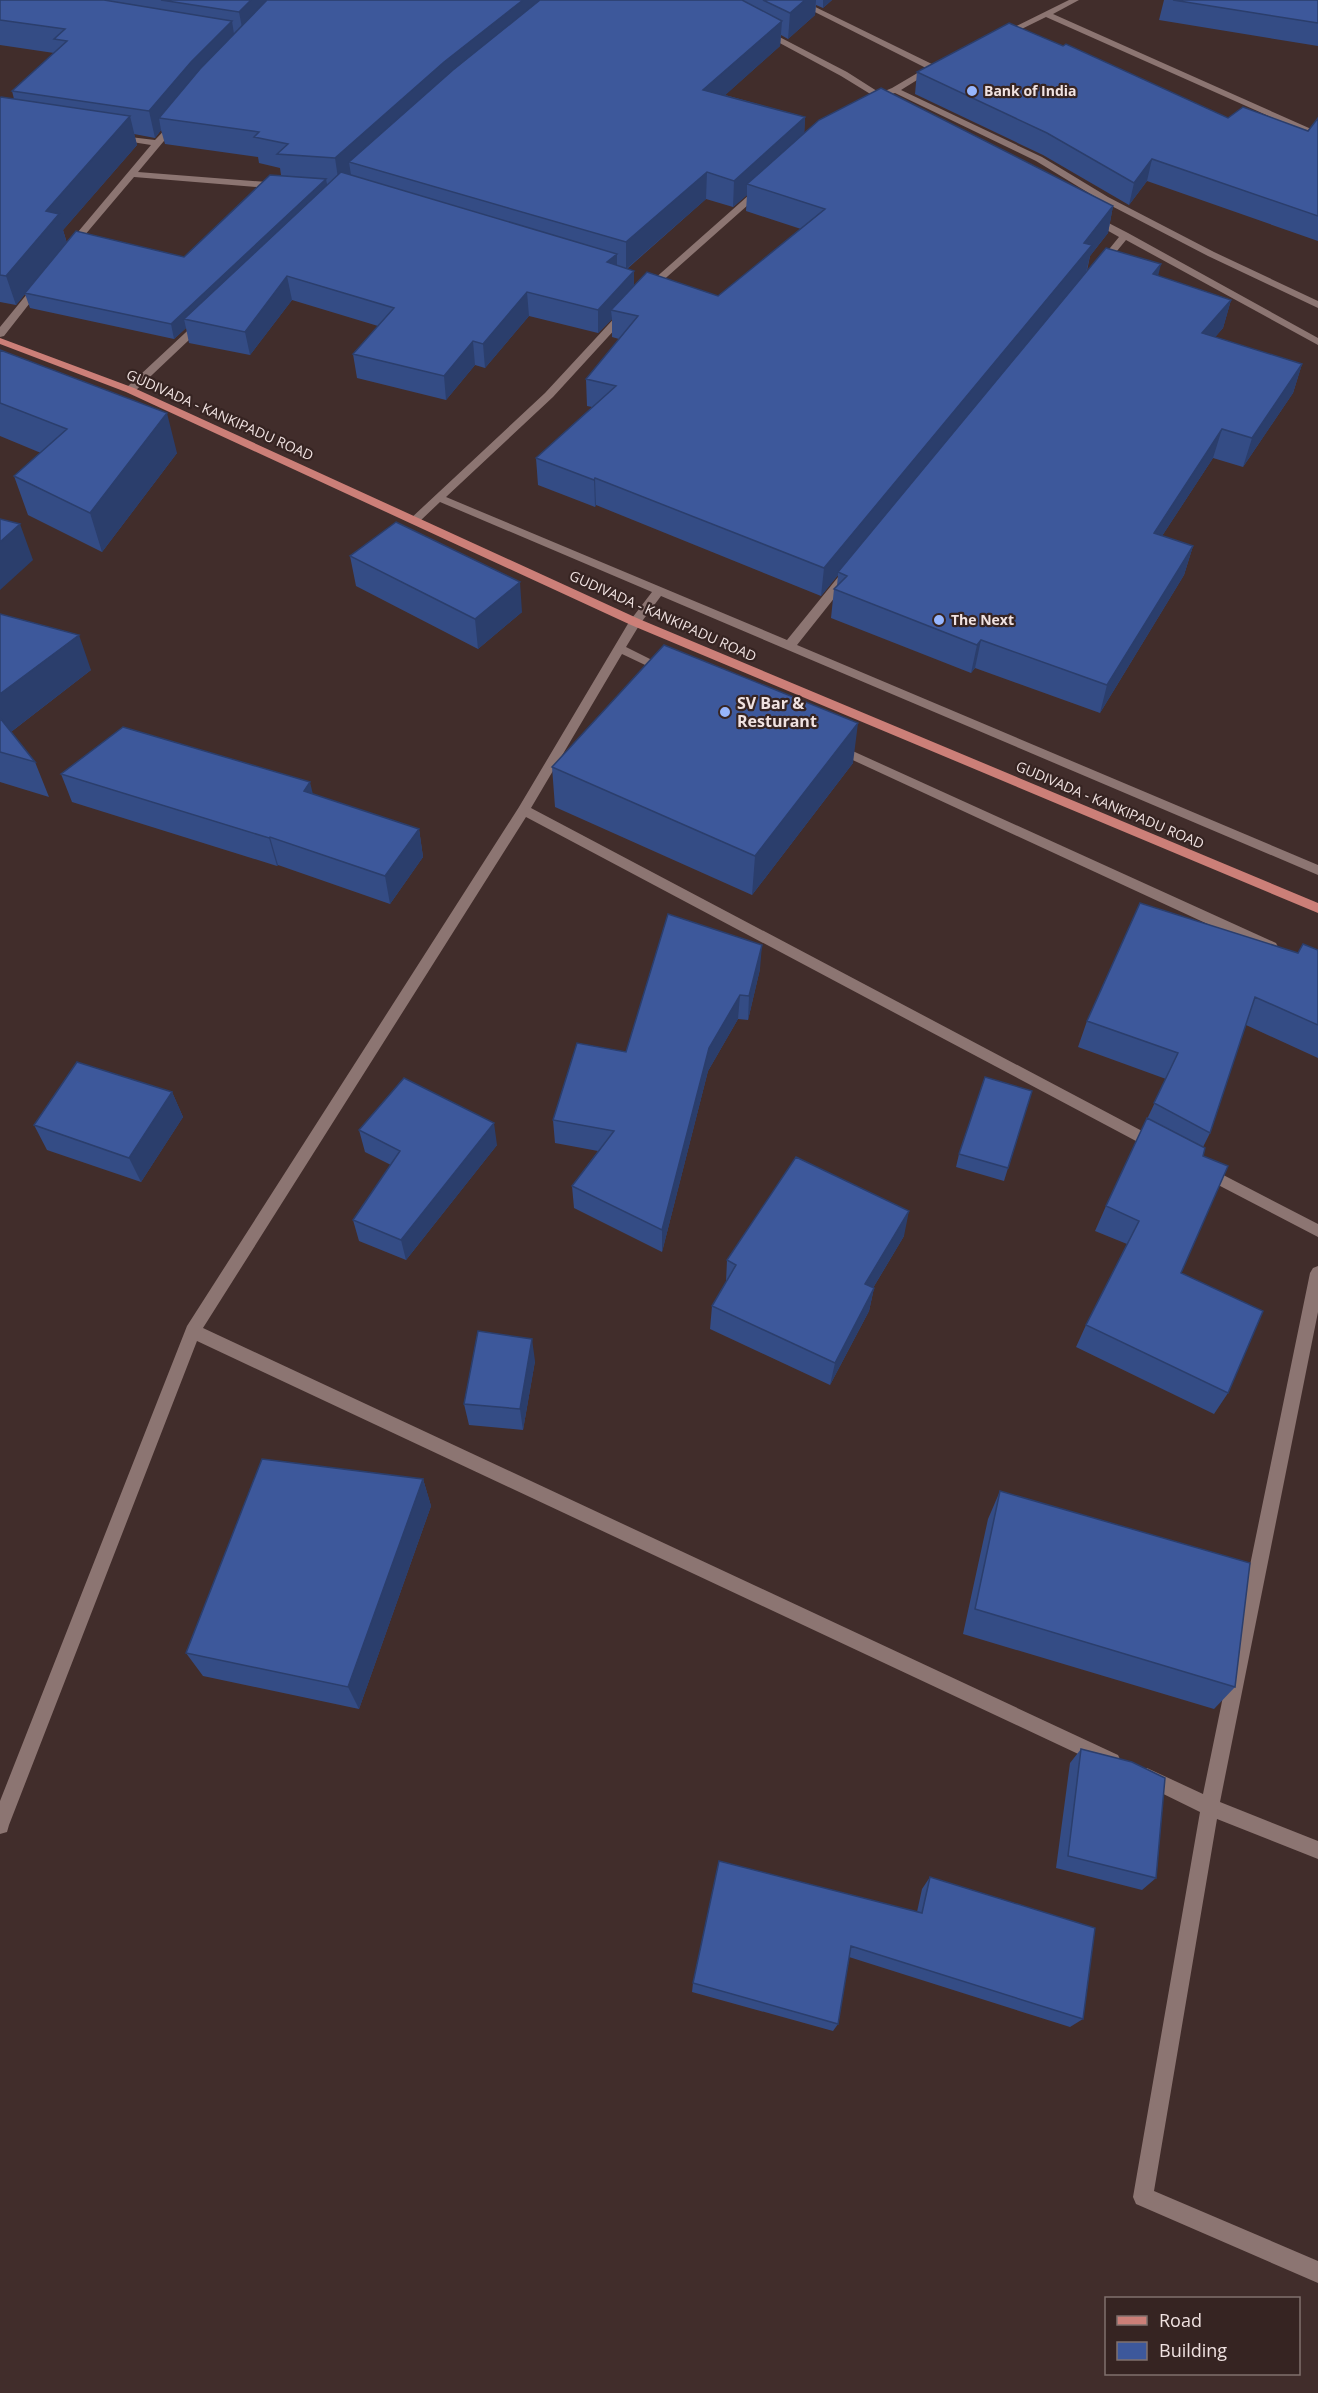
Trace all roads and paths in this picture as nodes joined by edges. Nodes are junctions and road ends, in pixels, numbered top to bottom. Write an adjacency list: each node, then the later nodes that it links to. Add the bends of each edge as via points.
1 (795, 0): 7 (street)
2 (1076, 0): 3 (street)
3 (1046, 14): 5 (street); 12 (street)
4 (754, 27): 9 (street)
5 (995, 38)
6 (944, 63): 7 (street)
7 (933, 68): 8 (street)
8 (895, 90): 9 (street); 26 (street, via 1039,159 1211,254)
9 (879, 96): 10 (street, via 865,101)
10 (876, 107)
11 (179, 117): 14 (street)
12 (1318, 135)
13 (111, 136): 14 (street)
14 (157, 143): 15 (street)
15 (131, 174): 17 (street); 20 (street)
16 (766, 185): 24 (street)
17 (295, 187)
18 (1084, 213): 19 (street)
19 (1125, 235): 21 (street); 31 (street)
20 (67, 251)
21 (1095, 271)
22 (44, 279): 29 (street)
23 (643, 280): 24 (street)
24 (654, 283): 25 (street)
25 (638, 300)
26 (1318, 305)
27 (630, 309): 33 (street, via 549,395)
28 (209, 317): 32 (street)
29 (0, 334)
30 (0, 341): 32 (main road, GUDIVADA - KANKIPADU ROAD)
31 (1318, 342)
32 (130, 390): 34 (main road, GUDIVADA - KANKIPADU ROAD)
33 (440, 498): 34 (street); 36 (street)
34 (415, 520): 37 (main road, GUDIVADA - KANKIPADU ROAD)
35 (856, 564): 38 (street)
36 (659, 591): 37 (street); 38 (street)
37 (635, 622): 39 (street); 44 (main road, GUDIVADA - KANKIPADU ROAD)
38 (789, 646): 43 (street)
39 (620, 649): 40 (street); 42 (street)
40 (675, 674)
41 (827, 744): 45 (street)
42 (524, 810): 46 (street); 50 (street)
43 (1318, 870)
44 (1318, 908)
45 (1285, 953)
46 (1170, 1152)
47 (1191, 1164): 48 (street)
48 (1318, 1231)
49 (1318, 1273): 51 (street)
50 (193, 1331): 51 (street); 52 (street)
51 (1210, 1807): 53 (street); 54 (street, via 1143,2197)
52 (0, 1825)
53 (1318, 1850)
54 (1318, 2272)

